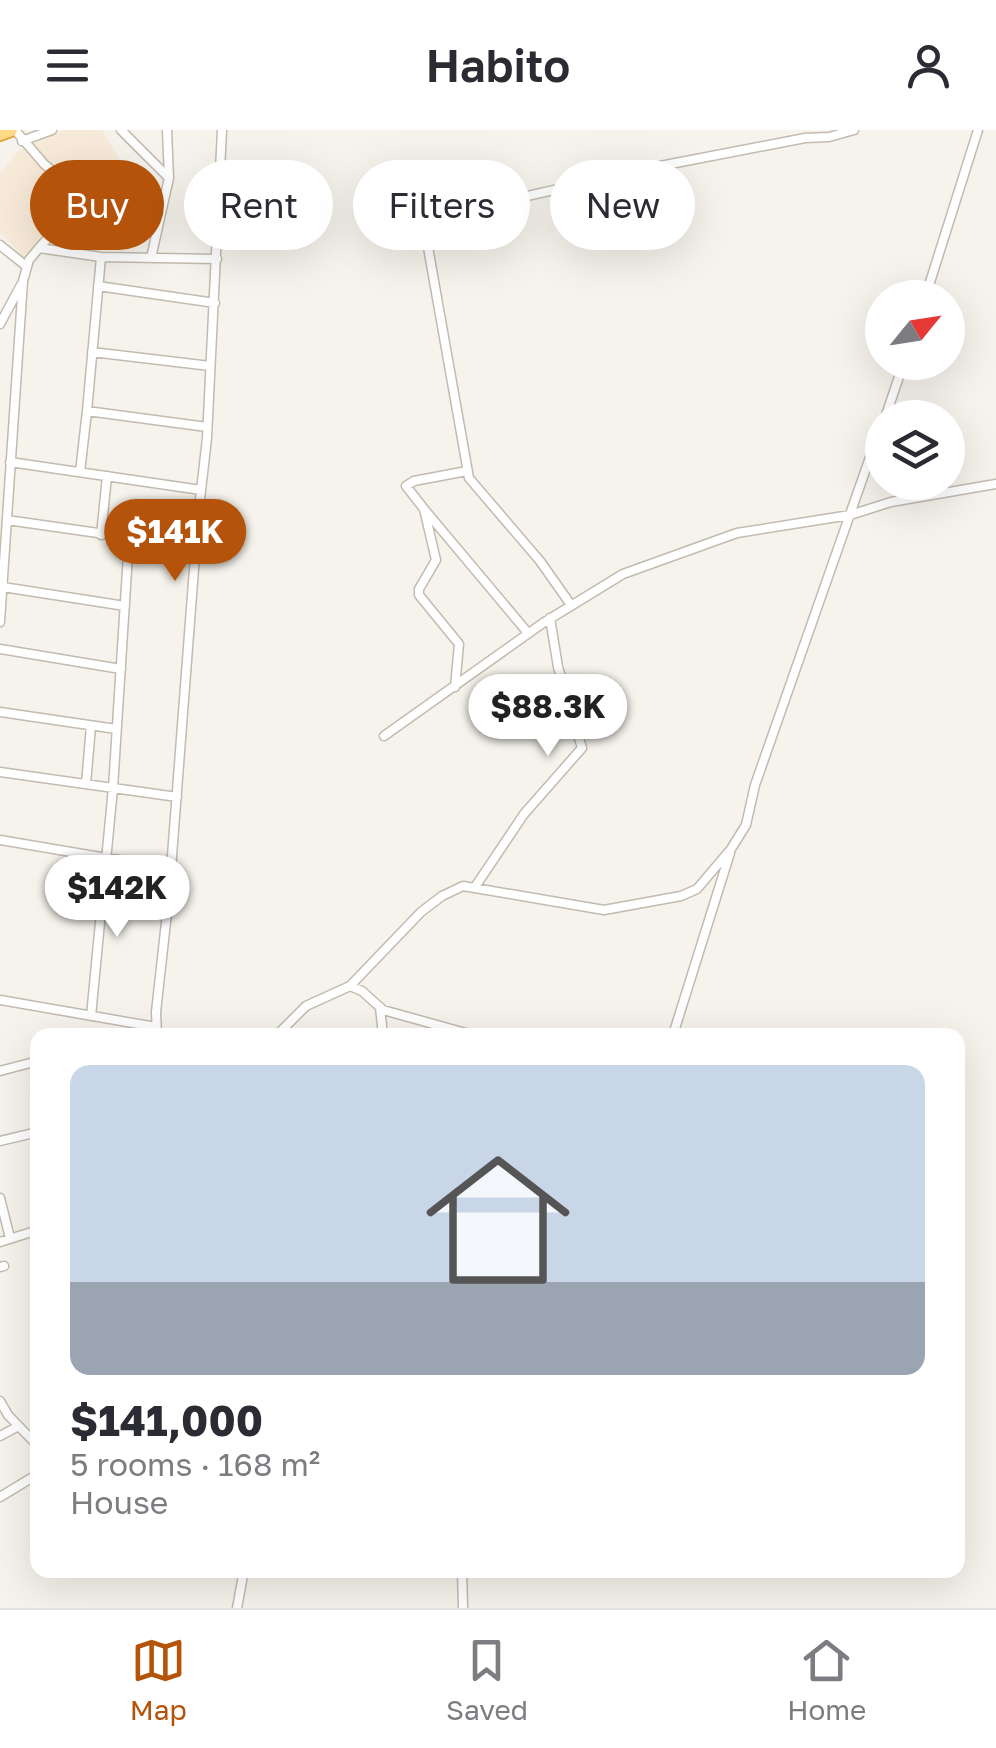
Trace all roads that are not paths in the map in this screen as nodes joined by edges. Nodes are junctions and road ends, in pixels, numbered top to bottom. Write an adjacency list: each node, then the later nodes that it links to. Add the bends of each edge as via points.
1 (13, 130): 8 (highway); 9 (street)
2 (121, 130): 11 (street)
3 (167, 130): 11 (street)
4 (222, 130): 19 (street)
5 (854, 130): 32 (street, via 660,166 436,220 426,236 428,265)
6 (978, 130): 21 (street)
7 (45, 131): 9 (street)
8 (0, 134)
9 (22, 141): 10 (street)
10 (41, 160)
11 (168, 178): 12 (street)
12 (164, 199)
13 (0, 245): 20 (street)
14 (38, 250): 20 (street)
15 (53, 250): 17 (street)
16 (153, 250): 18 (street)
17 (101, 257): 18 (street); 23 (street)
18 (151, 258): 19 (street)
19 (217, 259): 24 (street)
20 (26, 266): 22 (street)
21 (931, 280)
22 (24, 281): 25 (street); 31 (street)
23 (98, 286): 24 (street); 26 (street)
24 (215, 303): 27 (street)
25 (0, 325)
26 (92, 352): 27 (street); 28 (street)
27 (210, 366): 29 (street)
28 (86, 411): 29 (street); 33 (street)
29 (207, 428): 37 (street)
30 (0, 450): 31 (street)
31 (11, 457): 33 (street); 40 (street)
32 (468, 471): 38 (street, via 409,482 406,490); 45 (street)
33 (80, 472): 35 (street)
34 (865, 473): 39 (street)
35 (107, 476): 37 (street); 41 (street)
36 (996, 484): 39 (street)
37 (201, 490): 43 (street)
38 (424, 509): 49 (street); 52 (street, via 436,560 418,592 459,644)
39 (850, 514): 45 (street, via 706,543 623,574); 62 (street, via 746,825)
40 (7, 520): 41 (street); 44 (street)
41 (101, 535): 42 (street)
42 (129, 540): 43 (street); 46 (street)
43 (196, 547): 60 (street)
44 (3, 586): 46 (street); 48 (street)
45 (572, 605): 47 (street)
46 (125, 606): 51 (street)
47 (550, 618): 49 (street); 65 (street, via 582,748 524,814)
48 (0, 619)
49 (528, 633): 52 (street)
50 (0, 649): 51 (street)
51 (120, 669): 55 (street)
52 (455, 688): 56 (street)
53 (0, 712): 54 (street)
54 (91, 726): 55 (street); 58 (street)
55 (116, 729): 59 (street)
56 (384, 736)
57 (0, 772): 58 (street)
58 (86, 784): 59 (street)
59 (112, 788): 60 (street); 63 (street)
60 (177, 796): 64 (street)
61 (0, 840): 63 (street)
62 (731, 849): 65 (street, via 697,890 610,910); 75 (street)
63 (106, 858): 64 (street); 69 (street)
64 (171, 869): 71 (street)
65 (475, 886): 66 (street, via 442,896)
66 (350, 986): 68 (street); 72 (street, via 306,1006)
67 (0, 1000): 69 (street)
68 (380, 1008): 73 (street); 74 (street)
69 (91, 1016): 70 (street)
70 (145, 1028)
71 (154, 1028)
72 (284, 1028)
73 (382, 1028)
74 (449, 1028)
75 (675, 1028)
76 (30, 1063): 77 (street)
77 (0, 1070)
78 (30, 1134): 79 (street)
79 (0, 1141)
80 (0, 1198): 82 (street)
81 (30, 1232): 82 (street)
82 (10, 1238): 83 (street)
83 (0, 1242)
84 (0, 1401): 85 (street)
85 (4, 1417): 86 (street)
86 (17, 1427): 87 (street); 88 (street)
87 (0, 1436)
88 (30, 1439)
89 (30, 1479): 90 (street)
90 (0, 1497)
91 (243, 1578): 93 (street)
92 (462, 1578): 94 (street)
93 (237, 1608)
94 (463, 1608)

